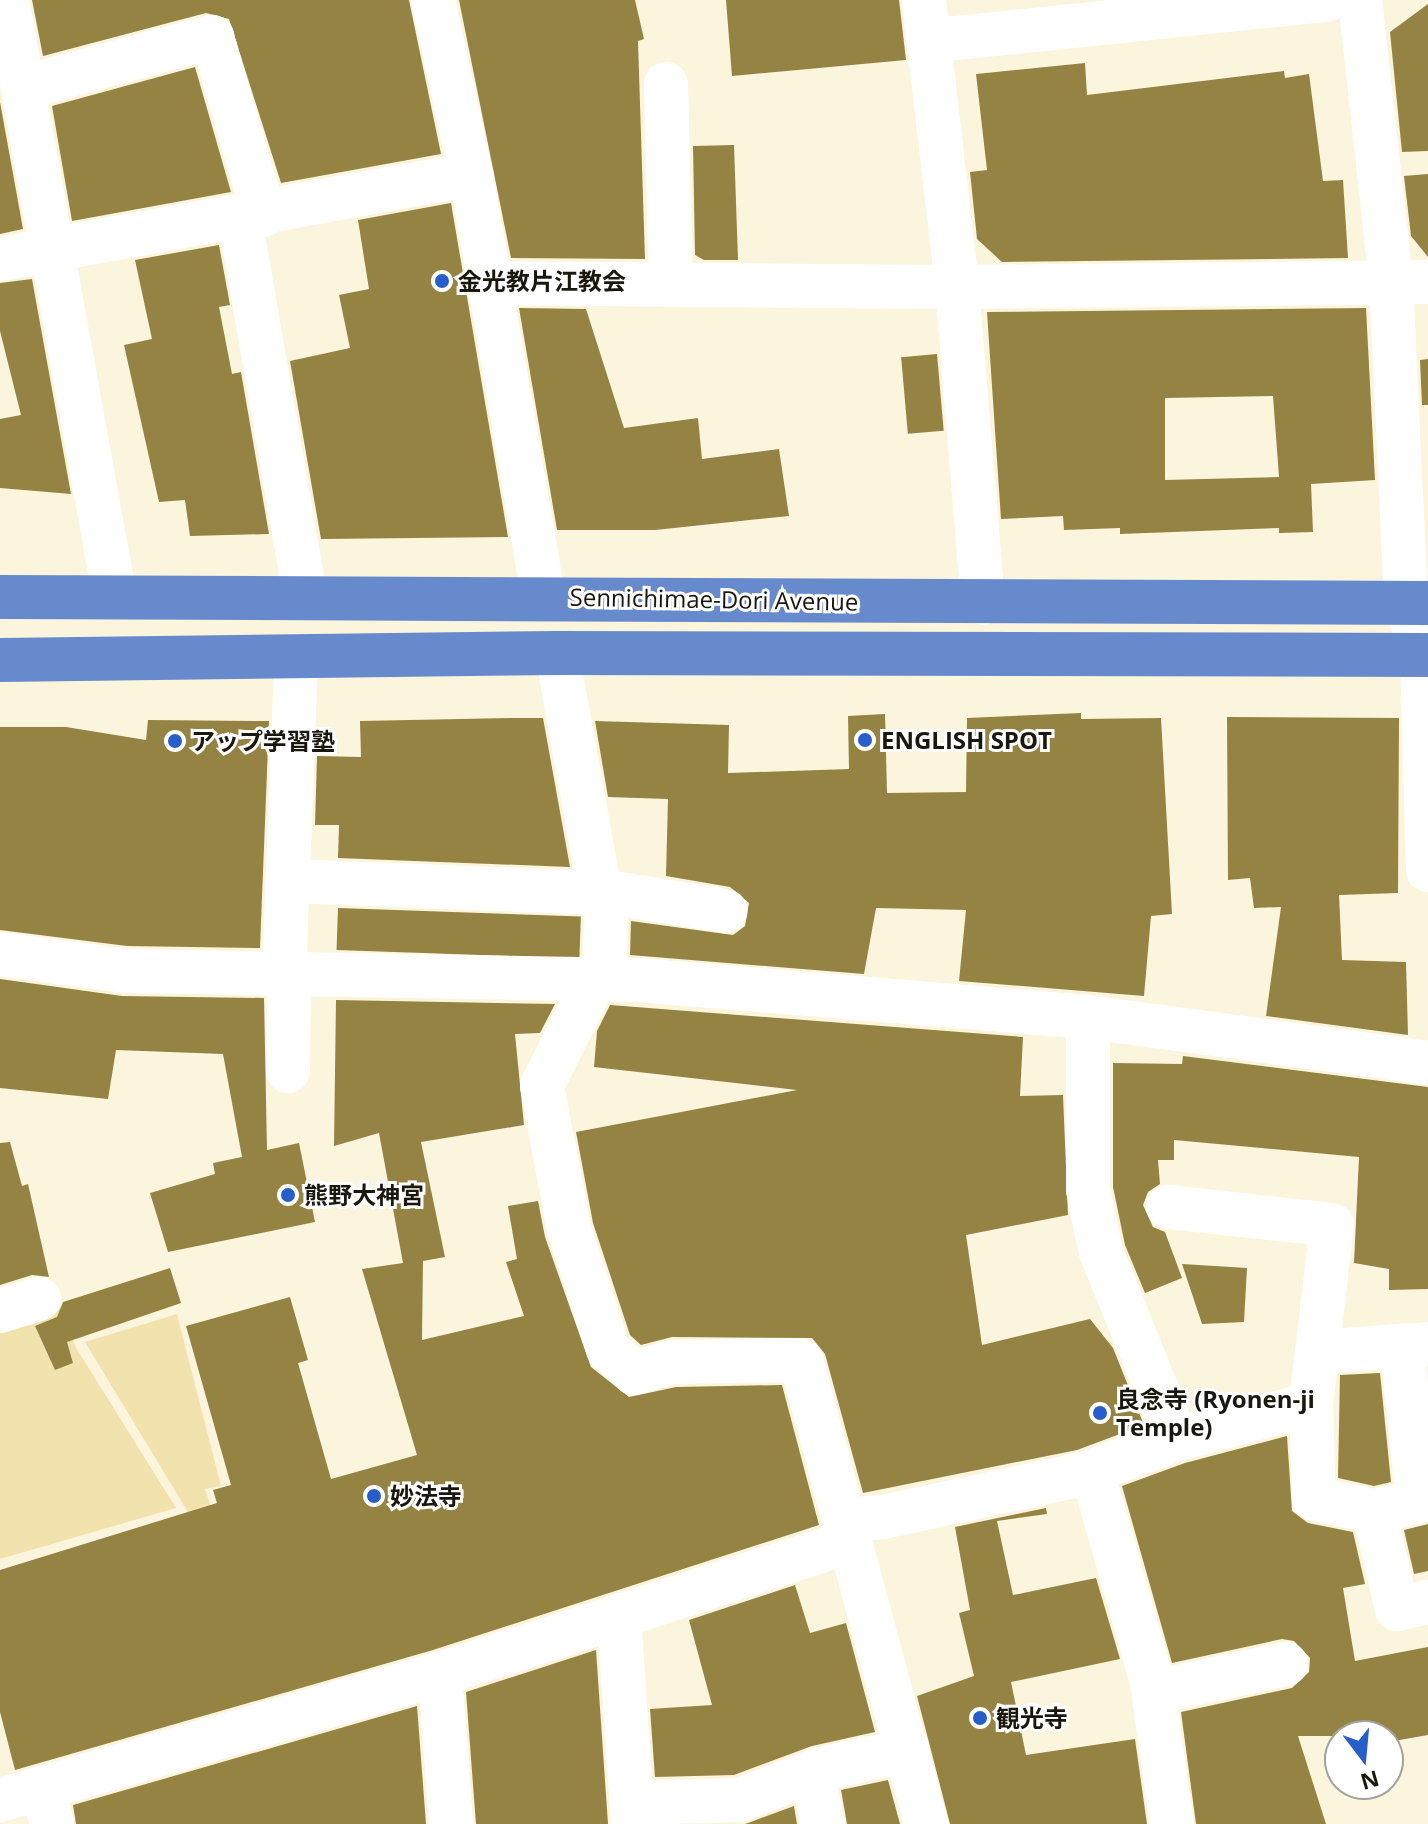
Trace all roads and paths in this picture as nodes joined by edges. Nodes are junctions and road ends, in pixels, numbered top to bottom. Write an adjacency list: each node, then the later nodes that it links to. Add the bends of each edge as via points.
1 (7, 0): 7 (street)
2 (433, 0): 8 (street)
3 (1328, 0): 5 (street)
4 (1360, 0): 12 (street)
5 (926, 21): 15 (street)
6 (666, 84): 14 (street)
7 (25, 87): 9 (street, via 212,37); 10 (street)
8 (471, 174): 9 (street); 13 (street)
9 (252, 217): 10 (street); 17 (street)
10 (54, 249): 11 (street); 16 (street)
11 (0, 259)
12 (1409, 282): 15 (street); 21 (street)
13 (486, 283): 14 (street); 18 (street, via 539,548)
14 (671, 284): 15 (street)
15 (957, 287): 20 (street)
16 (114, 593): 17 (highway, Sennichimae-Dori Avenue); 19 (highway, Sennichimae-Dori Avenue)
17 (305, 594): 18 (highway, Sennichimae-Dori Avenue)
18 (543, 596): 20 (highway, Sennichimae-Dori Avenue)
19 (0, 597)
20 (983, 603): 21 (highway, Sennichimae-Dori Avenue)
21 (1417, 603): 23 (street)
22 (557, 653): 23 (highway); 24 (highway); 28 (street)
23 (1425, 655): 26 (street)
24 (296, 656): 25 (highway); 27 (street)
25 (0, 660)
26 (1428, 870)
27 (289, 881): 28 (street); 31 (street)
28 (604, 893): 29 (street); 32 (street)
29 (725, 911)
30 (0, 954): 31 (street, via 125,971)
31 (287, 975): 32 (street); 35 (street)
32 (599, 979): 33 (street); 43 (street, via 542,1086 569,1229 608,1349 634,1373 672,1362 801,1360)
33 (1088, 1017): 34 (street); 40 (street, via 1088,1190 1098,1236)
34 (1428, 1063)
35 (288, 1071)
36 (1168, 1207): 38 (street, via 1332,1225)
37 (1415, 1345): 38 (street); 42 (street, via 1418,1502)
38 (1317, 1352): 39 (street)
39 (1311, 1404): 40 (street); 42 (street, via 1314,1499)
40 (1177, 1439): 41 (street)
41 (1092, 1471): 43 (street, via 883,1517); 48 (street)
42 (1374, 1511): 44 (street, via 1397,1609)
43 (846, 1531): 45 (street); 49 (street)
44 (1428, 1602)
45 (619, 1615): 47 (street); 52 (street)
46 (1286, 1664): 48 (street)
47 (440, 1674): 51 (street); 53 (street)
48 (1154, 1692): 56 (street)
49 (908, 1750): 50 (street); 55 (street)
50 (812, 1772): 52 (street, via 739,1800); 54 (street)
51 (20, 1795)
52 (632, 1813)
53 (451, 1824)
54 (823, 1824)
55 (926, 1824)
56 (1172, 1824)

